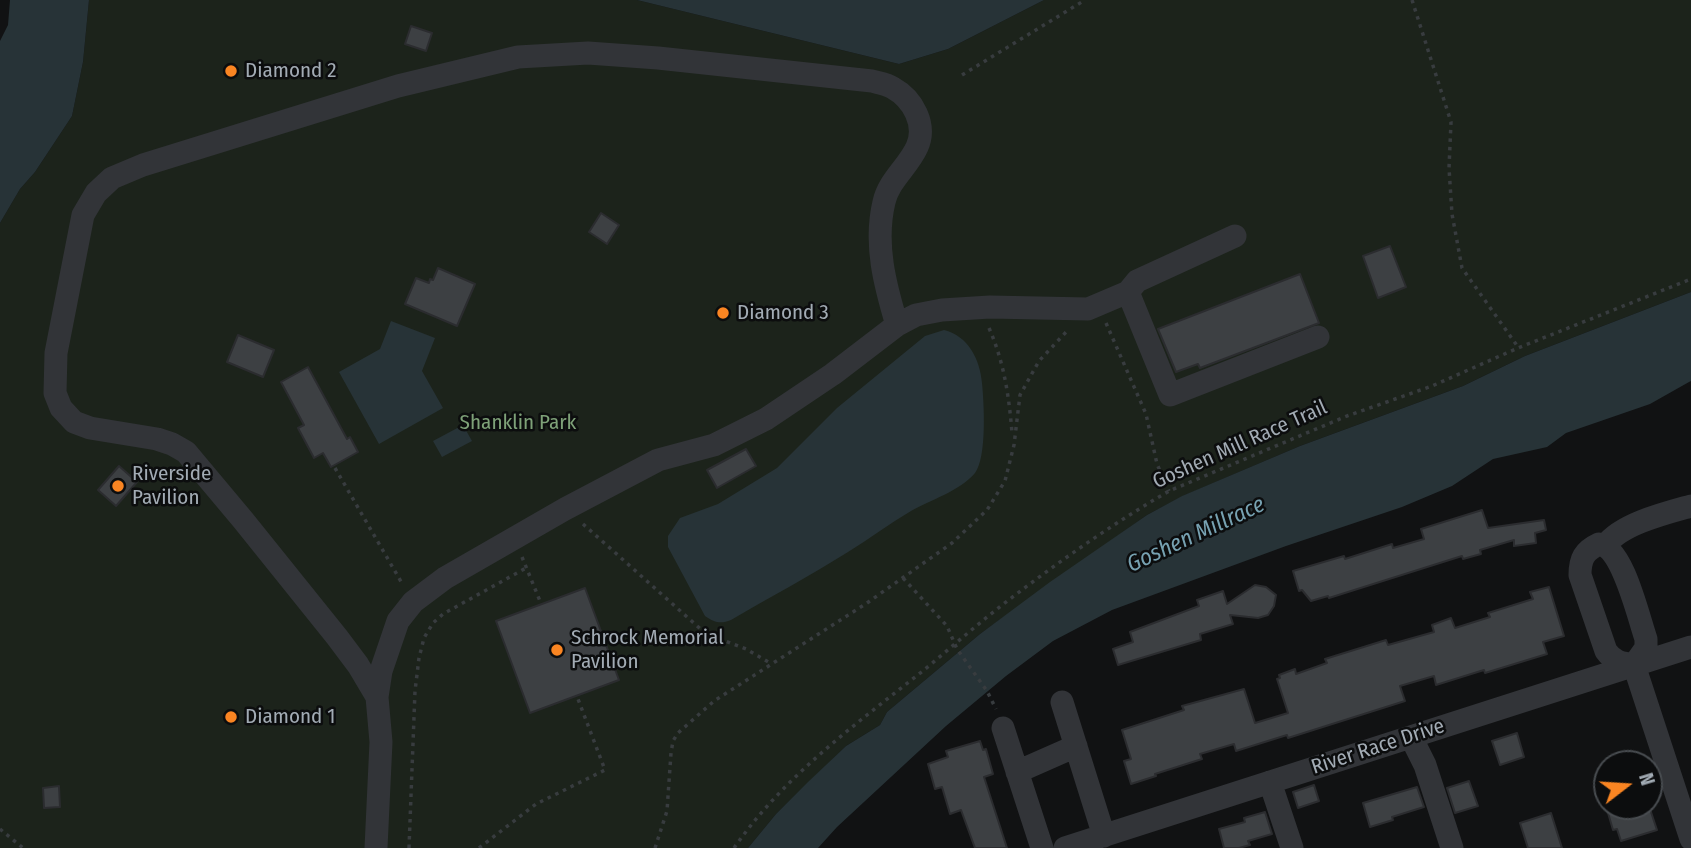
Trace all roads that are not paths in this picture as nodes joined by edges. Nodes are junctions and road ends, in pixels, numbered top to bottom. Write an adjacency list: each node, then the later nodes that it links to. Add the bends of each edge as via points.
1 (1235, 236): 2 (street, via 1137,281)
2 (1128, 292): 3 (street, via 1088,309 942,310); 4 (street, via 1170,395)
3 (897, 325): 9 (street, via 766,419 714,446 658,460 445,578 413,602 398,621); 9 (street, via 882,273 881,229 884,201 895,176 918,146 919,118 903,96 872,81 658,58 518,57 398,86 112,178 83,215 56,353 55,393 61,408 74,422 90,428 157,439 186,452 337,637)
4 (1318, 337)
5 (1691, 506): 6 (street, via 1629,528)
6 (1606, 545): 8 (street, via 1618,559 1646,639 1646,648); 8 (street, via 1599,544 1584,554 1580,575 1606,651 1611,659)
7 (1691, 647): 8 (street, River Race Drive)
8 (1634, 665): 12 (street, River Race Drive); 17 (street)
9 (377, 697): 18 (street, via 381,742)
10 (1062, 702): 13 (street)
11 (1003, 728): 14 (street)
12 (1411, 737): 15 (street, River Race Drive); 22 (street)
13 (1076, 746): 14 (street); 16 (street)
14 (1017, 772): 19 (street)
15 (1270, 782): 16 (street, River Race Drive); 21 (street)
16 (1104, 836): 20 (street, River Race Drive)
17 (1691, 839)
18 (376, 848)
19 (1042, 848)
20 (1065, 848)
21 (1292, 848)
22 (1452, 848)

